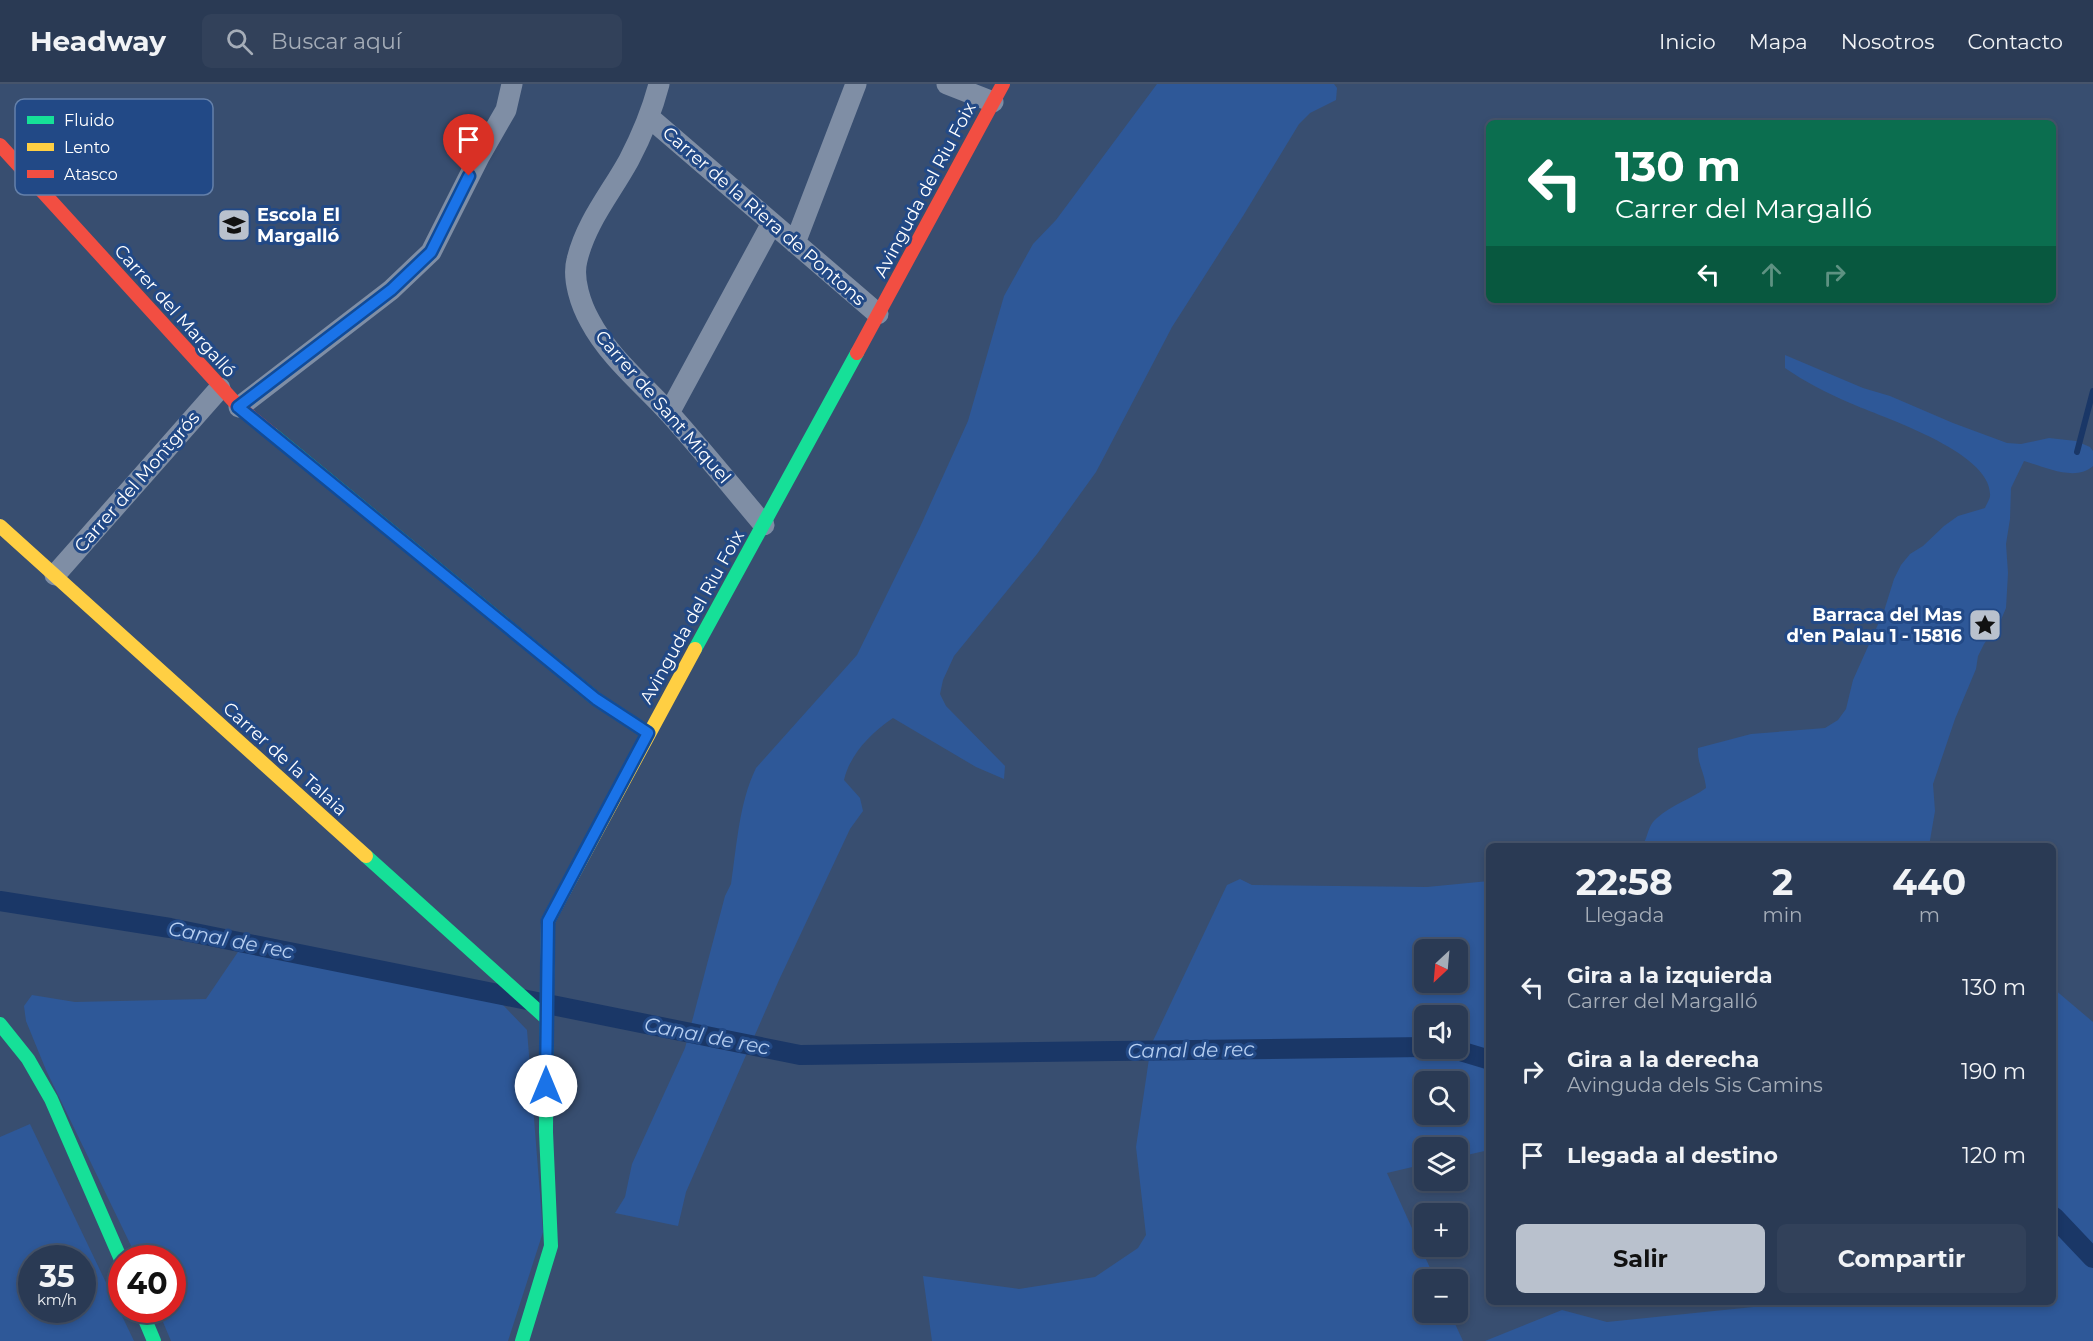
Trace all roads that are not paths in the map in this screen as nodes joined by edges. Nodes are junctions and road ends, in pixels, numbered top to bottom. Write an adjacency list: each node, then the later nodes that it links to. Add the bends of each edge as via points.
1 (512, 84): 14 (street, via 506,110 431,252 391,290)
2 (659, 84): 6 (street, Carrer de Sant Miquel)
3 (856, 84): 11 (street)
4 (947, 84): 5 (street)
5 (998, 93): 12 (street, Avinguda del Riu Foix)
6 (650, 118): 10 (street, Carrer de la Riera de Pontons); 15 (street, Carrer de Sant Miquel, via 586,233 576,262 578,288 590,321 611,351)
7 (0, 145): 8 (street, Carrer del Margalló)
8 (15, 162)
9 (45, 195): 13 (street, Carrer del Margalló)
10 (772, 223): 11 (street, Carrer de la Riera de Pontons); 15 (street)
11 (795, 243): 12 (street, Carrer de la Riera de Pontons)
12 (878, 314): 16 (street, Avinguda del Riu Foix)
13 (220, 388): 14 (street, Carrer del Margalló); 18 (street, Carrer del Montgrós)
14 (238, 407): 19 (street, Carrer del Margalló, via 596,699)
15 (669, 413): 16 (street, Carrer de Sant Miquel)
16 (764, 525): 19 (street, Avinguda del Riu Foix)
17 (0, 526): 18 (street, Carrer de la Talaia)
18 (55, 575): 20 (street, Carrer de la Talaia)
19 (648, 733): 20 (street, Avinguda del Riu Foix, via 548,921)
20 (546, 1018): 25 (street, Avinguda del Riu Foix, via 551,1246)
21 (0, 1024): 22 (street, via 28,1059 51,1099)
22 (115, 1245)
23 (146, 1323): 24 (street)
24 (154, 1341)
25 (522, 1341)

